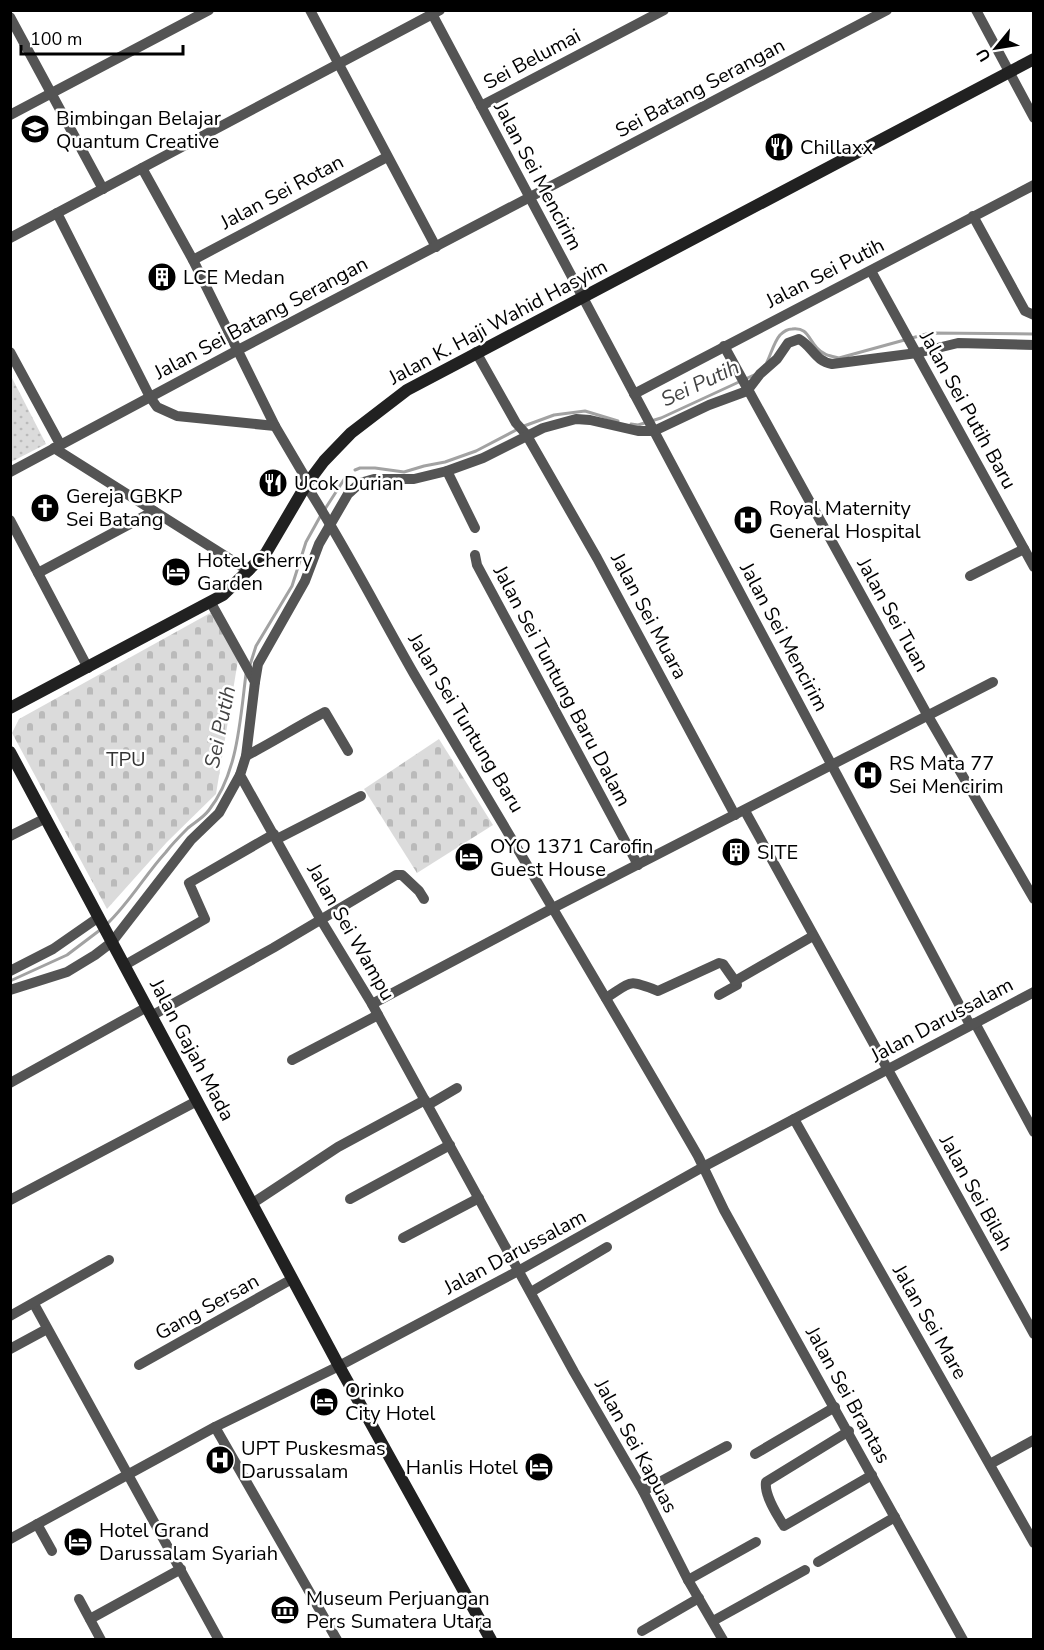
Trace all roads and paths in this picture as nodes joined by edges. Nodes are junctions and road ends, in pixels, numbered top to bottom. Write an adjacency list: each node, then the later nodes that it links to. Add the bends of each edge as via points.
1 (209, 10): 11 (street)
2 (310, 10): 9 (street)
3 (664, 10): 12 (street, Sei Belumai)
4 (887, 10): 19 (street, Sei Batang Serangan)
5 (976, 10): 10 (street)
6 (434, 12): 9 (street); 12 (street, Jalan Sei Mencirim)
7 (10, 17): 11 (street)
8 (1034, 59): 10 (street, Jalan K. Haji Wahid Hasyim)
9 (339, 64): 15 (street); 16 (street)
10 (1009, 71): 14 (street); 26 (street, Jalan K. Haji Wahid Hasyim)
11 (51, 94): 13 (street); 18 (street)
12 (481, 106): 19 (street, Jalan Sei Mencirim)
13 (10, 115)
14 (1034, 117)
15 (387, 157): 23 (street); 24 (street, Jalan Sei Rotan)
16 (142, 168): 18 (street); 24 (street, Jalan Sei Tuntung Baru)
17 (1034, 185): 21 (street, Jalan Sei Putih)
18 (103, 189): 20 (street)
19 (530, 198): 23 (street, Jalan Sei Batang Serangan); 26 (street, Jalan Sei Mencirim)
20 (57, 213): 22 (street); 36 (street)
21 (973, 216): 25 (street, Jalan Sei Putih); 27 (street, via 1025,311)
22 (10, 238)
23 (436, 248): 30 (street, Jalan Sei Batang Serangan)
24 (193, 260): 30 (street, Jalan Sei Tuntung Baru)
25 (871, 271): 29 (street, Jalan Sei Putih); 33 (street, Jalan Sei Putih Baru)
26 (583, 298): 32 (street, Jalan K. Haji Wahid Hasyim); 35 (street, Jalan Sei Mencirim)
27 (1034, 315)
28 (1034, 345): 33 (street, via 958,343)
29 (724, 346): 34 (street, Jalan Sei Tuan); 35 (street, Jalan Sei Putih)
30 (238, 350): 36 (street, Jalan Sei Batang Serangan); 37 (street, Jalan Sei Tuntung Baru)
31 (10, 352): 40 (street)
32 (476, 352): 39 (street, Jalan Sei Muara); 43 (street, Jalan K. Haji Wahid Hasyim, via 407,390 380,410 351,433)
33 (917, 353): 34 (street, via 832,364 823,363 805,342 793,340); 48 (street, Jalan Sei Putih Baru)
34 (746, 388): 38 (street); 59 (street, Jalan Sei Tuan)
35 (634, 394): 38 (street, Jalan Sei Mencirim)
36 (150, 397): 37 (street, via 157,407 177,416); 40 (street, Jalan Sei Batang Serangan)
37 (275, 426): 43 (street, Jalan Sei Tuntung Baru)
38 (653, 430): 39 (street, via 638,431 576,419); 63 (street, Jalan Sei Mencirim)
39 (526, 435): 41 (street, via 483,458); 66 (street, Jalan Sei Muara)
40 (57, 446): 42 (street, Jalan Sei Batang Serangan); 44 (street)
41 (447, 471): 46 (street, via 414,479 365,480); 47 (street)
42 (10, 472)
43 (307, 483): 46 (street, Jalan Sei Tuntung Baru); 51 (street, Jalan K. Haji Wahid Hasyim, via 266,553)
44 (154, 511): 51 (street); 52 (street)
45 (10, 520): 52 (street)
46 (328, 520): 56 (street, via 290,610 266,647); 73 (street, Jalan Sei Tuntung Baru, via 413,673)
47 (476, 528)
48 (1024, 549): 50 (street, Jalan Sei Putih Baru); 53 (street)
49 (475, 555): 70 (street, Jalan Sei Tuntung Baru Dalam)
50 (1034, 567)
51 (249, 571): 54 (street, Jalan K. Haji Wahid Hasyim)
52 (38, 573): 55 (street)
53 (970, 576)
54 (211, 603): 55 (street, Jalan K. Haji Wahid Hasyim); 56 (street)
55 (88, 668): 58 (street, Jalan K. Haji Wahid Hasyim)
56 (254, 679): 62 (street)
57 (993, 682): 59 (street)
58 (10, 708)
59 (928, 716): 63 (street); 72 (street, Jalan Sei Tuan)
60 (348, 751): 62 (street, via 325,712)
61 (10, 752): 67 (street, Jalan Gajah Mada)
62 (246, 756): 64 (street)
63 (831, 765): 66 (street); 88 (street, Jalan Sei Mencirim)
64 (240, 775): 69 (street, Jalan Sei Wampu); 77 (street, via 219,813 191,840)
65 (361, 796): 69 (street)
66 (740, 813): 70 (street); 76 (street, Jalan Sei Muara)
67 (46, 818): 68 (street); 74 (street, Jalan Gajah Mada)
68 (10, 836)
69 (275, 836): 75 (street, Jalan Sei Wampu); 78 (street, via 189,883 205,919)
70 (638, 865): 73 (street)
71 (424, 899): 75 (street, via 399,874)
72 (1034, 899)
73 (553, 908): 84 (street, Jalan Sei Tuntung Baru); 85 (street)
74 (100, 919): 77 (street, Jalan Gajah Mada); 79 (street)
75 (321, 920): 85 (street, Jalan Sei Wampu); 86 (street)
76 (813, 936): 80 (street); 90 (street, Jalan Sei Bilah)
77 (111, 940): 78 (street, Jalan Gajah Mada); 81 (street, via 67,972)
78 (124, 965): 86 (street, Jalan Gajah Mada)
79 (10, 971)
80 (735, 981): 83 (street, via 734,988); 84 (street, via 719,963 658,991 636,982)
81 (10, 990)
82 (1034, 992): 88 (street, Jalan Darussalam)
83 (719, 995)
84 (606, 998): 98 (street, Jalan Sei Tuntung Baru)
85 (372, 1004): 87 (street, Jalan Sei Wampu)
86 (149, 1011): 91 (street); 93 (street, Jalan Gajah Mada)
87 (378, 1016): 89 (street); 94 (street, Jalan Sei Wampu)
88 (973, 1024): 90 (street, Jalan Darussalam); 96 (street, Jalan Sei Mencirim)
89 (292, 1060)
90 (887, 1070): 95 (street, Jalan Darussalam); 112 (street, Jalan Sei Bilah)
91 (10, 1083)
92 (457, 1088): 94 (street)
93 (197, 1101): 101 (street); 102 (street, Jalan Gajah Mada)
94 (426, 1102): 97 (street, Jalan Sei Wampu); 102 (street, via 338,1147)
95 (794, 1119): 98 (street, Jalan Darussalam); 122 (street, Jalan Sei Mare)
96 (1034, 1132)
97 (450, 1145): 99 (street, Jalan Sei Wampu); 100 (street)
98 (703, 1167): 106 (street, Jalan Darussalam); 116 (street, Jalan Sei Brantas)
99 (479, 1198): 103 (street); 106 (street, Jalan Sei Wampu)
100 (350, 1199)
101 (10, 1200)
102 (253, 1203): 107 (street, Jalan Gajah Mada)
103 (404, 1238)
104 (607, 1247): 108 (street)
105 (109, 1260): 109 (street)
106 (518, 1271): 108 (street, Jalan Sei Kapuas); 115 (street, Jalan Darussalam)
107 (292, 1279): 114 (street, Gang Sersan); 115 (street, Jalan Gajah Mada)
108 (531, 1292): 125 (street, Jalan Sei Kapuas)
109 (34, 1304): 110 (street); 111 (street)
110 (10, 1316)
111 (47, 1329): 113 (street); 123 (street)
112 (1034, 1334)
113 (10, 1349)
114 (139, 1365)
115 (339, 1366): 117 (street, Jalan Darussalam); 144 (street, Jalan Gajah Mada)
116 (835, 1407): 118 (street, Jalan Sei Brantas); 121 (street)
117 (215, 1427): 123 (street, Jalan Darussalam); 143 (street)
118 (849, 1431): 124 (street, Jalan Sei Brantas); 124 (street, via 765,1482 777,1515 784,1526)
119 (1034, 1440): 122 (street)
120 (727, 1446): 125 (street)
121 (755, 1454)
122 (990, 1464): 130 (street, Jalan Sei Mare)
123 (129, 1474): 127 (street, Jalan Darussalam); 133 (street)
124 (872, 1475): 126 (street, Jalan Sei Brantas)
125 (643, 1491): 135 (street, Jalan Sei Kapuas)
126 (895, 1517): 132 (street); 146 (street, Jalan Sei Brantas)
127 (37, 1524): 128 (street, Jalan Darussalam); 131 (street)
128 (10, 1539)
129 (756, 1542): 135 (street)
130 (1034, 1543)
131 (52, 1551)
132 (818, 1562)
133 (181, 1569): 138 (street); 142 (street)
134 (805, 1570): 139 (street)
135 (688, 1580): 136 (street, Jalan Sei Kapuas)
136 (699, 1598): 139 (street, Jalan Sei Kapuas); 140 (street)
137 (79, 1599): 138 (street)
138 (90, 1619): 141 (street)
139 (713, 1621): 145 (street, Jalan Sei Kapuas)
140 (642, 1631)
141 (101, 1640)
142 (219, 1640)
143 (337, 1640)
144 (491, 1640)
145 (723, 1640)
146 (963, 1640)

